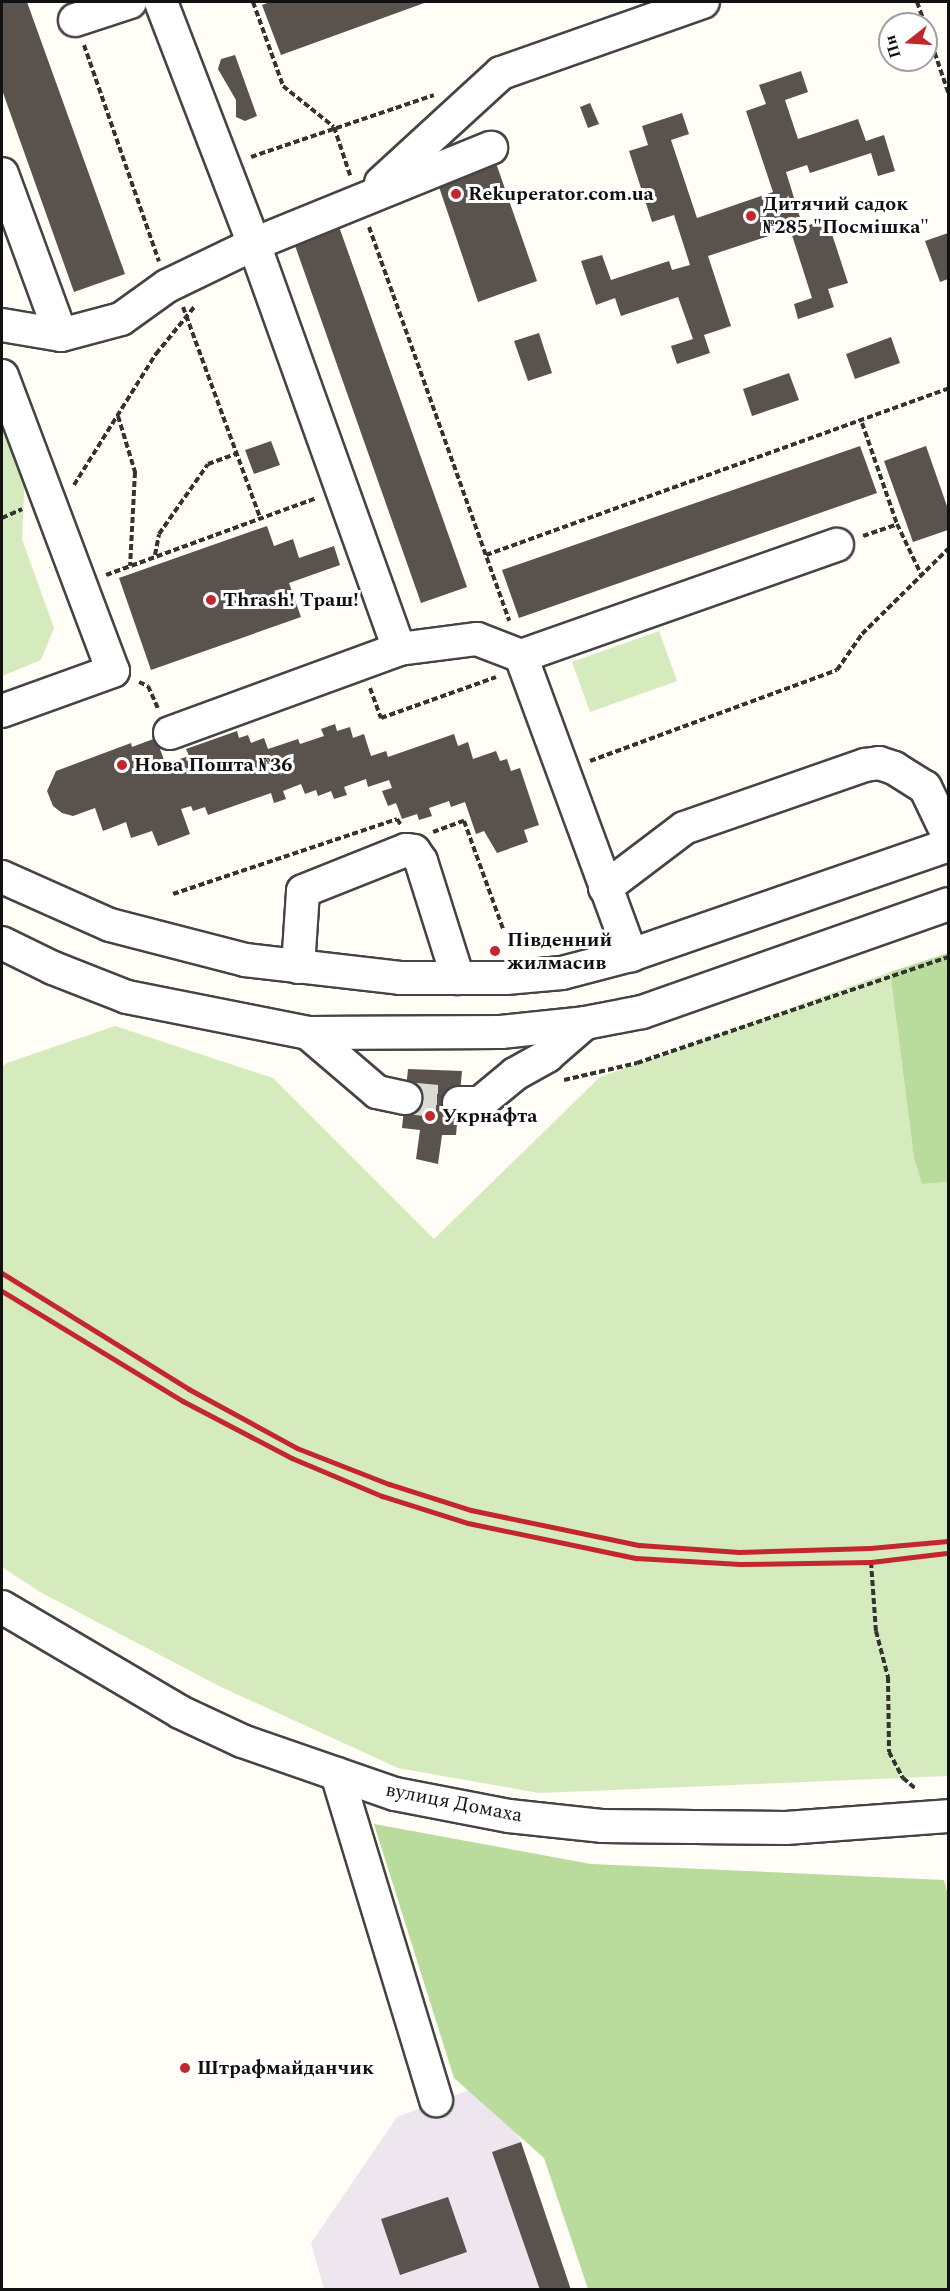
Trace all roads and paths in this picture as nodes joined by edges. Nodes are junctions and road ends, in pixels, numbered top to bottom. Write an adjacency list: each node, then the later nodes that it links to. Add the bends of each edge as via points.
1 (130, 2): 5 (street)
2 (161, 2): 11 (street)
3 (253, 2): 9 (path, via 283,86)
4 (703, 2): 13 (street, via 501,74)
5 (75, 20): 15 (path)
6 (938, 63): 8 (path)
7 (445, 91): 9 (path)
8 (948, 92)
9 (334, 127): 11 (path); 13 (path)
10 (491, 148): 13 (street)
11 (221, 167): 14 (street)
12 (5, 193): 19 (street)
13 (359, 200): 14 (street); 31 (path)
14 (254, 244): 15 (street); 25 (street)
15 (167, 286): 17 (path); 19 (street, via 121,319)
16 (196, 304): 17 (path)
17 (188, 313): 22 (path); 24 (path)
18 (2, 325): 19 (street)
19 (61, 335)
20 (2, 376): 26 (street)
21 (948, 389): 23 (path)
22 (118, 415): 26 (path); 33 (path, via 135,472)
23 (862, 423): 28 (path); 31 (path)
24 (238, 453): 27 (path); 32 (path, via 208,464 159,534)
25 (341, 490): 27 (path); 36 (street)
26 (54, 517): 35 (street)
27 (260, 517): 32 (path)
28 (897, 524): 29 (path); 34 (path)
29 (837, 545): 38 (street)
30 (948, 549): 34 (path)
31 (486, 555): 38 (path)
32 (155, 556): 33 (path)
33 (130, 566): 35 (path)
34 (921, 574): 42 (path, via 862,634 837,670)
35 (80, 584): 39 (street)
36 (399, 649): 37 (street); 38 (street, via 477,639)
37 (361, 663): 38 (path, via 381,718); 41 (street)
38 (513, 665): 42 (street)
39 (113, 671): 40 (street); 41 (path, via 148,686)
40 (2, 711)
41 (170, 733)
42 (564, 771): 46 (street)
43 (948, 835): 46 (street, via 925,787 894,768 879,763 865,765 684,828)
44 (948, 844): 49 (street)
45 (2, 877): 51 (street, via 110,925 245,960)
46 (605, 888): 49 (street)
47 (948, 904): 53 (street, via 642,1012)
48 (2, 943): 54 (street, via 127,997)
49 (631, 956): 52 (street, via 562,973)
50 (948, 957): 55 (path, via 648,1059)
51 (298, 968): 52 (street, via 400,978); 52 (street, via 303,891 405,850 414,851 421,861)
52 (458, 978)
53 (585, 1023): 54 (street, via 501,1032); 57 (street, via 547,1056 515,1074 480,1103)
54 (308, 1033): 56 (street, via 377,1092)
55 (555, 1082)
56 (405, 1098)
57 (459, 1103)
58 (870, 1562): 61 (path, via 876,1631 888,1677 889,1752 903,1778)
59 (5, 1618): 60 (street, вулиця Домаха, via 180,1712 242,1741)
60 (337, 1774): 62 (street, вулиця Домаха, via 406,1796 509,1816 603,1826 786,1828); 63 (street)
61 (924, 1796)
62 (948, 1816)
63 (436, 2100)

